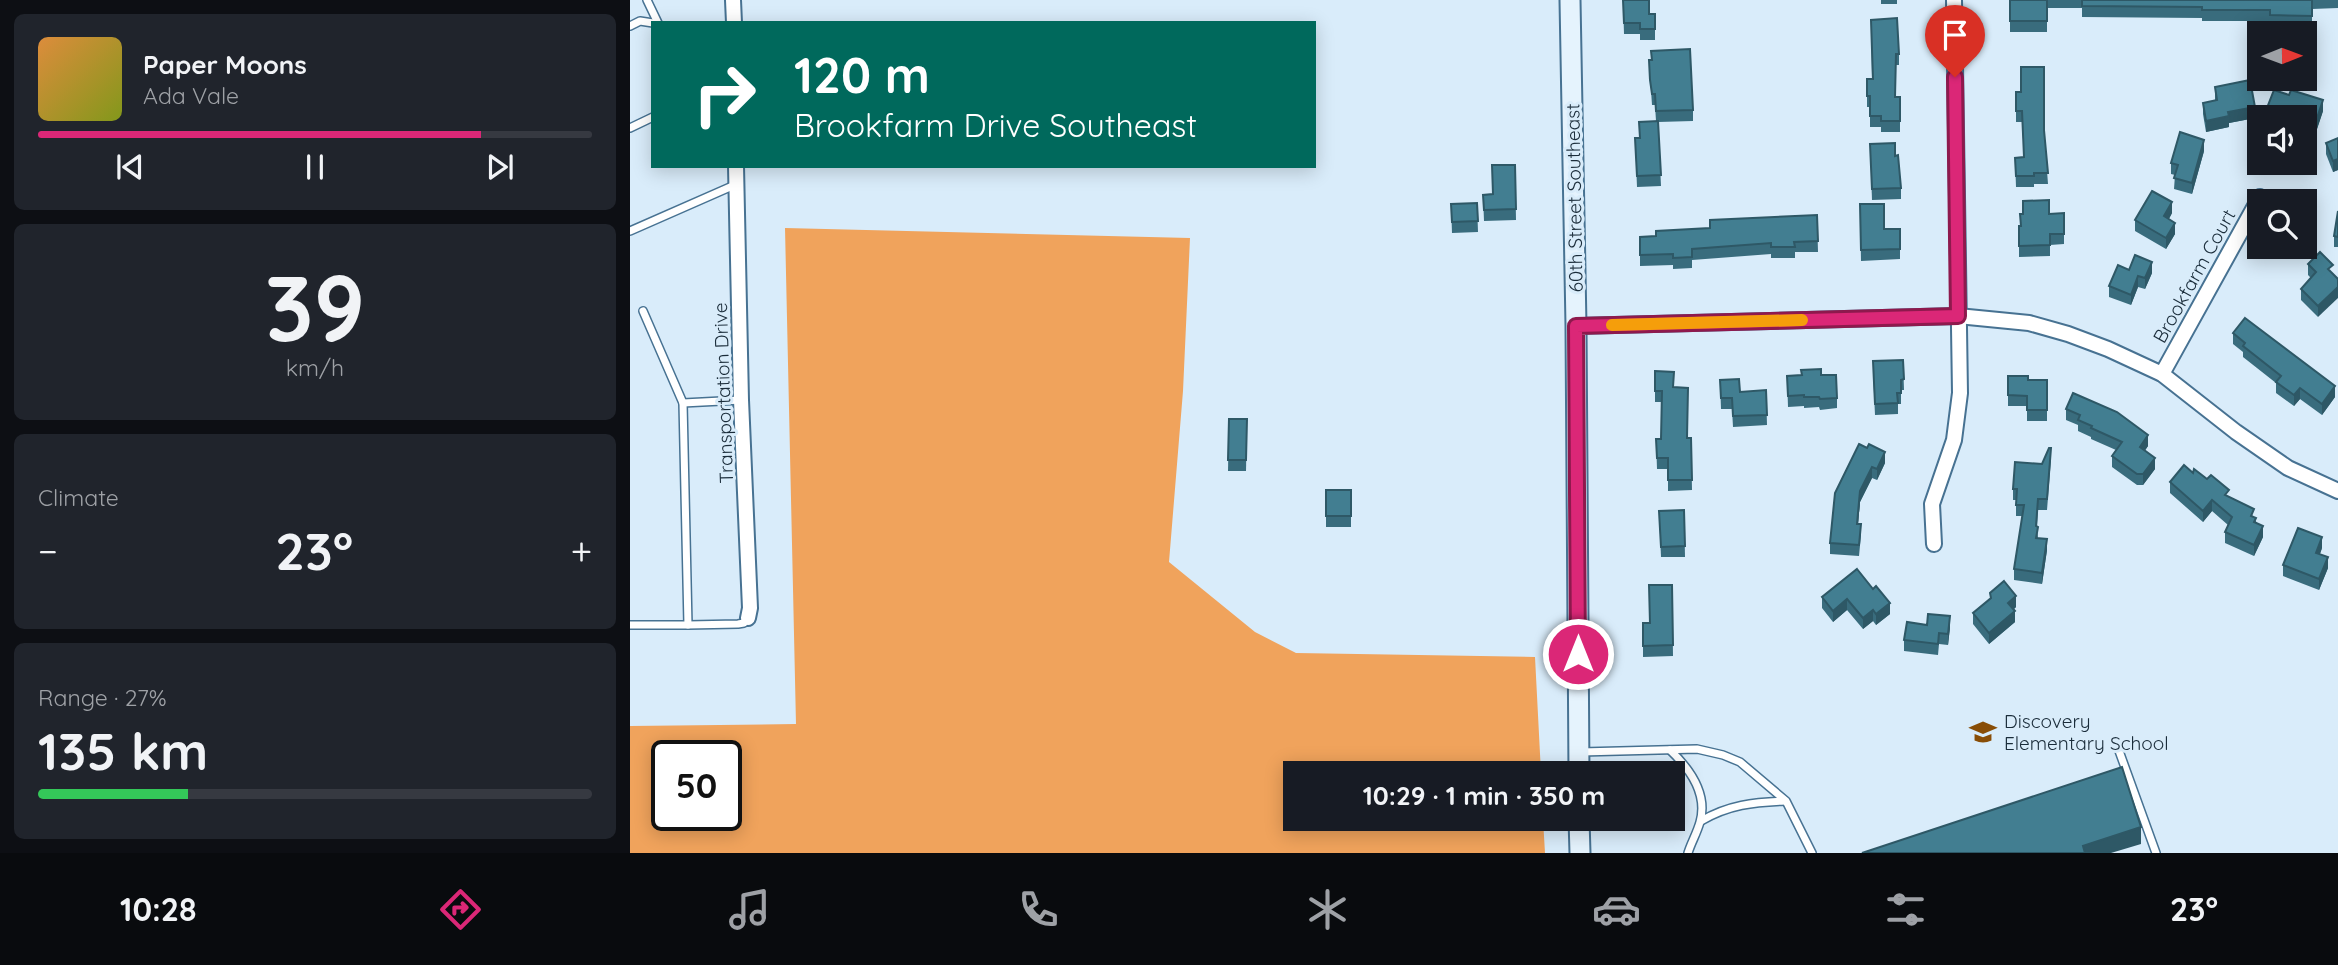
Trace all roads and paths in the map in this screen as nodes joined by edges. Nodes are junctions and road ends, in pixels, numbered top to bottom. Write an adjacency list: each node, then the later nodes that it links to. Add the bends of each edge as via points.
1 (647, 0): 5 (lane)
2 (733, 0): 6 (street)
3 (1570, 0): 17 (main road, 60th Street Southeast)
4 (1954, 0): 16 (street)
5 (654, 21)
6 (734, 21)
7 (651, 22): 8 (lane)
8 (630, 26)
9 (651, 118): 10 (lane)
10 (630, 128)
11 (736, 168): 12 (street, Transportation Drive)
12 (737, 184): 14 (lane); 19 (street, Transportation Drive)
13 (2247, 220): 18 (street, Brookfarm Court)
14 (630, 231)
15 (643, 311): 20 (lane)
16 (1958, 316): 17 (street); 18 (street, via 2029,323 2068,334); 22 (street, via 1959,417 1932,505)
17 (1576, 326): 28 (main road, 60th Street Southeast)
18 (2162, 374): 21 (street, via 2288,468)
19 (741, 400): 20 (lane); 23 (street, Transportation Drive)
20 (684, 403): 25 (lane)
21 (2338, 491)
22 (1934, 544)
23 (748, 618): 25 (lane, via 738,624)
24 (630, 625): 25 (lane)
25 (688, 625)
26 (2118, 748): 36 (lane)
27 (1670, 750): 28 (lane); 30 (lane, via 1697,749 1740,762); 31 (lane, via 1697,785)
28 (1579, 752): 29 (main road, 60th Street Southeast)
29 (1579, 761)
30 (1786, 801): 31 (lane, via 1750,803 1718,811); 35 (lane)
31 (1701, 821): 34 (lane)
32 (1579, 831): 33 (main road)
33 (1580, 853)
34 (1688, 853)
35 (1812, 853)
36 (2155, 853)

